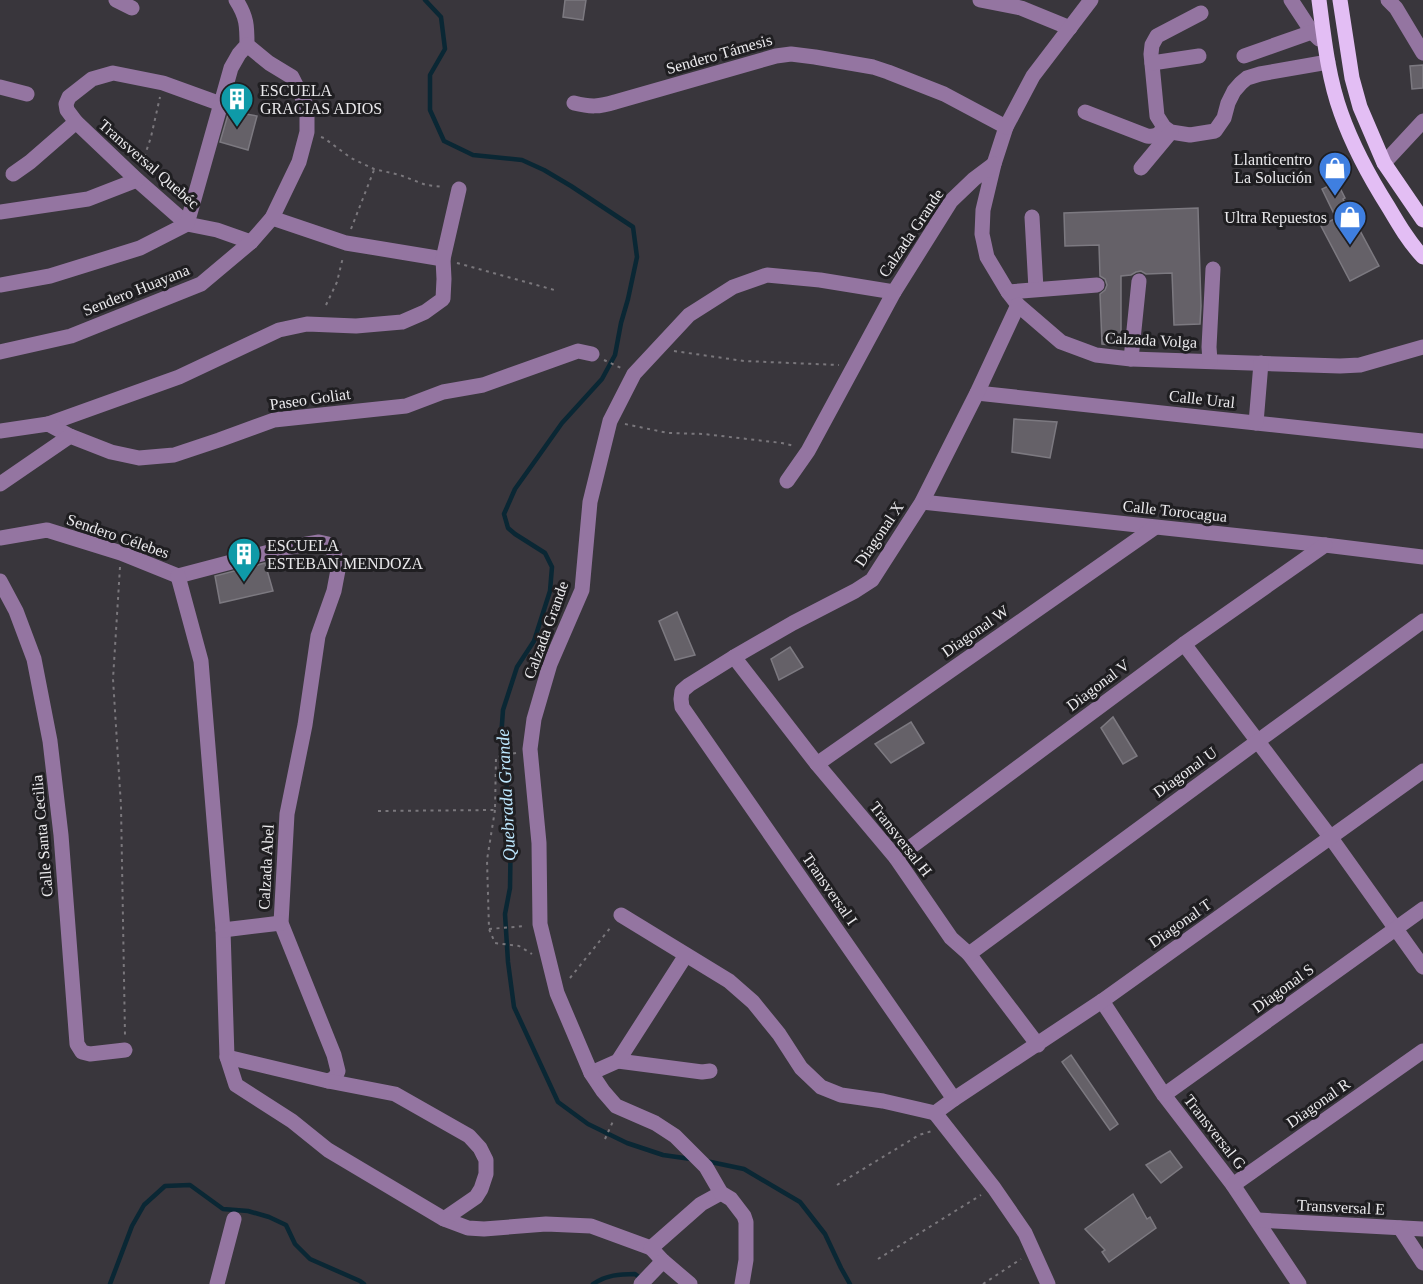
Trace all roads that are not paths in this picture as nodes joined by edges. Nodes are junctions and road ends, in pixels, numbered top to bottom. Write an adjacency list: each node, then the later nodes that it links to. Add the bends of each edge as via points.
1 (116, 0): 9 (street)
2 (236, 0): 14 (street, via 244,12)
3 (980, 0): 11 (street, via 1022,8)
4 (1091, 0): 11 (street, Calzada Volga)
5 (1291, 0): 12 (street)
6 (1319, 0): 13 (main road)
7 (1344, 0): 29 (main road, via 1352,78)
8 (1388, 0): 15 (street)
9 (132, 8)
10 (1201, 13): 19 (street, via 1157,36 1152,45)
11 (1070, 28): 27 (street, Calzada Volga, via 1033,76)
12 (1312, 32): 13 (street); 17 (street)
13 (1324, 44): 18 (main road)
14 (247, 45): 23 (street, via 231,68); 36 (street, Sendero Huayana, via 292,77 307,107 307,132 299,162)
15 (1423, 53)
16 (1200, 56): 19 (street)
17 (1244, 56)
18 (1328, 62): 28 (street, via 1247,78 1234,91 1215,131 1190,135); 41 (main road, via 1341,114 1370,178)
19 (1152, 63): 28 (street, via 1157,116)
20 (0, 87): 21 (street)
21 (27, 94)
22 (574, 103): 27 (street, Sendero Támesis, via 607,105 791,54 888,72 944,94)
23 (221, 104): 25 (street, via 163,82 113,73 92,80 69,97 66,104); 39 (street)
24 (1085, 112): 28 (street, via 1146,136 1156,136)
25 (71, 116): 32 (street, via 30,162); 33 (street, Transversal Quebéc)
26 (1423, 121): 29 (street)
27 (1006, 127): 30 (street, Calzada Volga)
28 (1167, 129): 31 (street)
29 (1384, 163): 38 (main road)
30 (994, 164): 48 (street, Calzada Grande, via 951,201); 49 (street, Calzada Volga, via 983,210 982,234 987,257)
31 (1141, 168)
32 (13, 174)
33 (137, 180): 35 (street, via 88,199); 39 (street, Transversal Quebéc)
34 (459, 189): 42 (street)
35 (0, 212)
36 (272, 218): 40 (street, Sendero Huayana); 42 (street, via 346,243)
37 (1032, 218): 47 (street)
38 (1423, 220)
39 (188, 224): 40 (street, Transversal Quebéc); 45 (street, via 140,248 50,276)
40 (251, 242): 52 (street, Sendero Huayana, via 201,284 71,336)
41 (1423, 257)
42 (443, 259): 59 (street, via 443,299 402,322 356,326 307,324 279,330 179,377)
43 (1213, 269): 55 (street)
44 (1139, 281): 54 (street)
45 (0, 285)
46 (1096, 285): 47 (street)
47 (1036, 289): 49 (street)
48 (894, 292): 63 (street, via 808,451); 97 (street, Calzada Grande, via 767,274 732,287 689,315 634,374 610,421 590,502 582,590 550,664 530,749 539,843 540,924 557,993)
49 (1008, 292): 50 (street, Calzada Volga)
50 (1018, 305): 54 (street, Calzada Volga, via 1061,342 1096,355); 57 (street, Diagonal X)
51 (1423, 347): 56 (street, Calzada Volga, via 1359,365)
52 (0, 352)
53 (592, 354): 61 (street, Paseo Goliat, via 578,351 483,385 443,392 406,406 274,420 174,454 139,458)
54 (1131, 358): 55 (street, Calzada Volga)
55 (1210, 361): 56 (street, Calzada Volga)
56 (1261, 363): 58 (street)
57 (977, 393): 58 (street, Calle Ural); 65 (street, Diagonal X)
58 (1256, 423): 62 (street, Calle Ural)
59 (48, 424): 60 (street); 61 (street, Paseo Goliat)
60 (0, 431)
61 (70, 436): 64 (street)
62 (1423, 441)
63 (787, 481)
64 (0, 484)
65 (922, 502): 66 (street, Calle Torocagua); 75 (street, Diagonal X, via 872,580)
66 (1154, 528): 69 (street, Calle Torocagua); 78 (street, Diagonal W)
67 (0, 538): 71 (street, Sendero Célebes, via 47,530)
68 (328, 544): 71 (street, Sendero Célebes, via 284,548); 84 (street, Calzada Abel, via 338,570 318,636 286,814)
69 (1325, 545): 70 (street, Calle Torocagua); 74 (street, Diagonal V)
70 (1423, 557)
71 (178, 576): 86 (street, via 201,660)
72 (0, 581): 92 (street, Calle Santa Cecilia, via 16,610 34,659 50,741 77,1044 82,1052 90,1054)
73 (1423, 621): 77 (street, Diagonal U)
74 (1184, 644): 77 (street); 81 (street, Diagonal V)
75 (734, 657): 76 (street, Diagonal X, via 689,685 682,691); 78 (street, Transversal H)
76 (681, 699): 100 (street, Transversal I, via 682,707)
77 (1258, 741): 80 (street); 87 (street, Diagonal U)
78 (817, 764): 81 (street, Transversal H)
79 (1423, 771): 80 (street, Diagonal T)
80 (1331, 838): 85 (street); 90 (street, Diagonal T)
81 (896, 858): 87 (street, Transversal H, via 951,938)
82 (1423, 909): 85 (street, Diagonal S)
83 (621, 915): 88 (street)
84 (281, 923): 86 (street); 98 (street, Calzada Abel, via 334,1055 338,1071)
85 (1396, 928): 89 (street); 99 (street, Diagonal S)
86 (223, 930): 94 (street)
87 (969, 954): 91 (street, Transversal H)
88 (686, 955): 95 (street); 101 (street, via 729,981 753,1002 801,1068 821,1087 841,1095)
89 (1423, 968)
90 (1102, 1001): 91 (street, Diagonal T); 99 (street, Transversal G)
91 (1038, 1045): 100 (street, Diagonal T)
92 (125, 1050)
93 (1423, 1051): 102 (street, Diagonal R)
94 (227, 1057): 98 (street); 105 (street, via 236,1085 328,1150)
95 (618, 1061): 96 (street); 97 (street)
96 (710, 1071)
97 (591, 1073): 103 (street, Calzada Grande, via 616,1106 675,1136 706,1167)
98 (328, 1081): 105 (street, via 395,1094 469,1136 480,1148 486,1160 481,1189 476,1197)
99 (1164, 1095): 102 (street, Transversal G)
100 (954, 1099): 101 (street, Diagonal T)
101 (935, 1113): 116 (street, via 1025,1233)
102 (1233, 1185): 106 (street, Transversal G)
103 (721, 1193): 109 (street, via 693,1210); 113 (street, Calzada Grande, via 731,1199 746,1222)
104 (234, 1219): 114 (street)
105 (444, 1219): 109 (street, via 484,1229 546,1224 591,1226)
106 (1258, 1220): 107 (street, Transversal E); 117 (street, Transversal G)
107 (1400, 1228): 108 (street, Transversal E); 111 (street)
108 (1423, 1229)
109 (651, 1248): 110 (street)
110 (663, 1261): 112 (street); 115 (street)
111 (1423, 1263)
112 (644, 1281)
113 (746, 1283)
114 (217, 1284)
115 (690, 1284)
116 (1048, 1284)
117 (1299, 1284)

